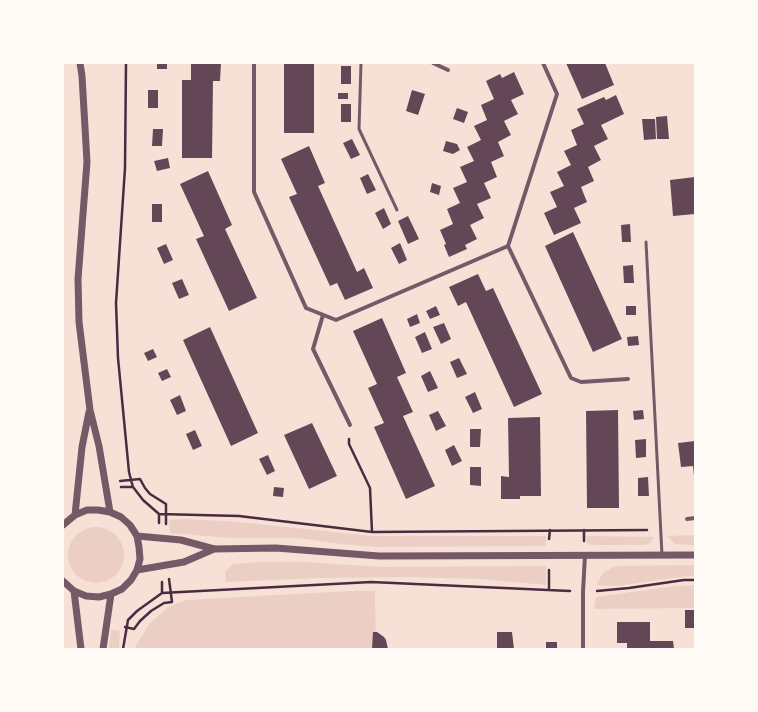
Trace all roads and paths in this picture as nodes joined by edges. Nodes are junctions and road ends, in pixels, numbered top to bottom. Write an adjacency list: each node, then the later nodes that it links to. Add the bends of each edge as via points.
1 (80, 63): 9 (street)
2 (86, 63): 9 (street)
3 (126, 63): 23 (path, via 124,168 116,303 118,358 129,472 133,487 159,514 239,516)
4 (254, 63): 13 (street, via 254,192 306,308)
5 (361, 63): 10 (lane, via 359,129)
6 (433, 63): 8 (street)
7 (543, 63): 12 (street, via 557,94)
8 (448, 70)
9 (82, 76): 15 (street, via 87,162 78,279 79,315)
10 (397, 210)
11 (646, 242): 22 (lane)
12 (508, 246): 13 (street, via 336,320); 14 (street, via 571,378 581,382)
13 (323, 315): 16 (street, via 313,349)
14 (628, 379)
15 (90, 410): 17 (street); 18 (street, via 82,447)
16 (350, 425): 23 (path, via 349,444 370,488)
17 (110, 512): 18 (street, via 87,510); 24 (street, via 121,517)
18 (76, 515): 21 (street)
19 (695, 518): 20 (street)
20 (687, 519)
21 (63, 525)
22 (660, 530): 23 (path); 28 (lane)
23 (372, 532)
24 (136, 536): 25 (street, via 181,540); 29 (street, via 140,547)
25 (214, 549): 27 (street, via 276,548 379,556); 29 (street, via 184,562)
26 (695, 554): 28 (street)
27 (585, 555): 28 (street); 33 (street)
28 (662, 555)
29 (137, 570): 34 (street, via 122,589)
30 (695, 580): 33 (path)
31 (63, 581): 32 (street)
32 (74, 591): 34 (street, via 86,596); 35 (street)
33 (583, 592): 37 (path, via 542,588 371,582 162,593 128,620); 38 (street)
34 (112, 594): 36 (street)
35 (81, 649)
36 (103, 649)
37 (122, 649)
38 (583, 649)

